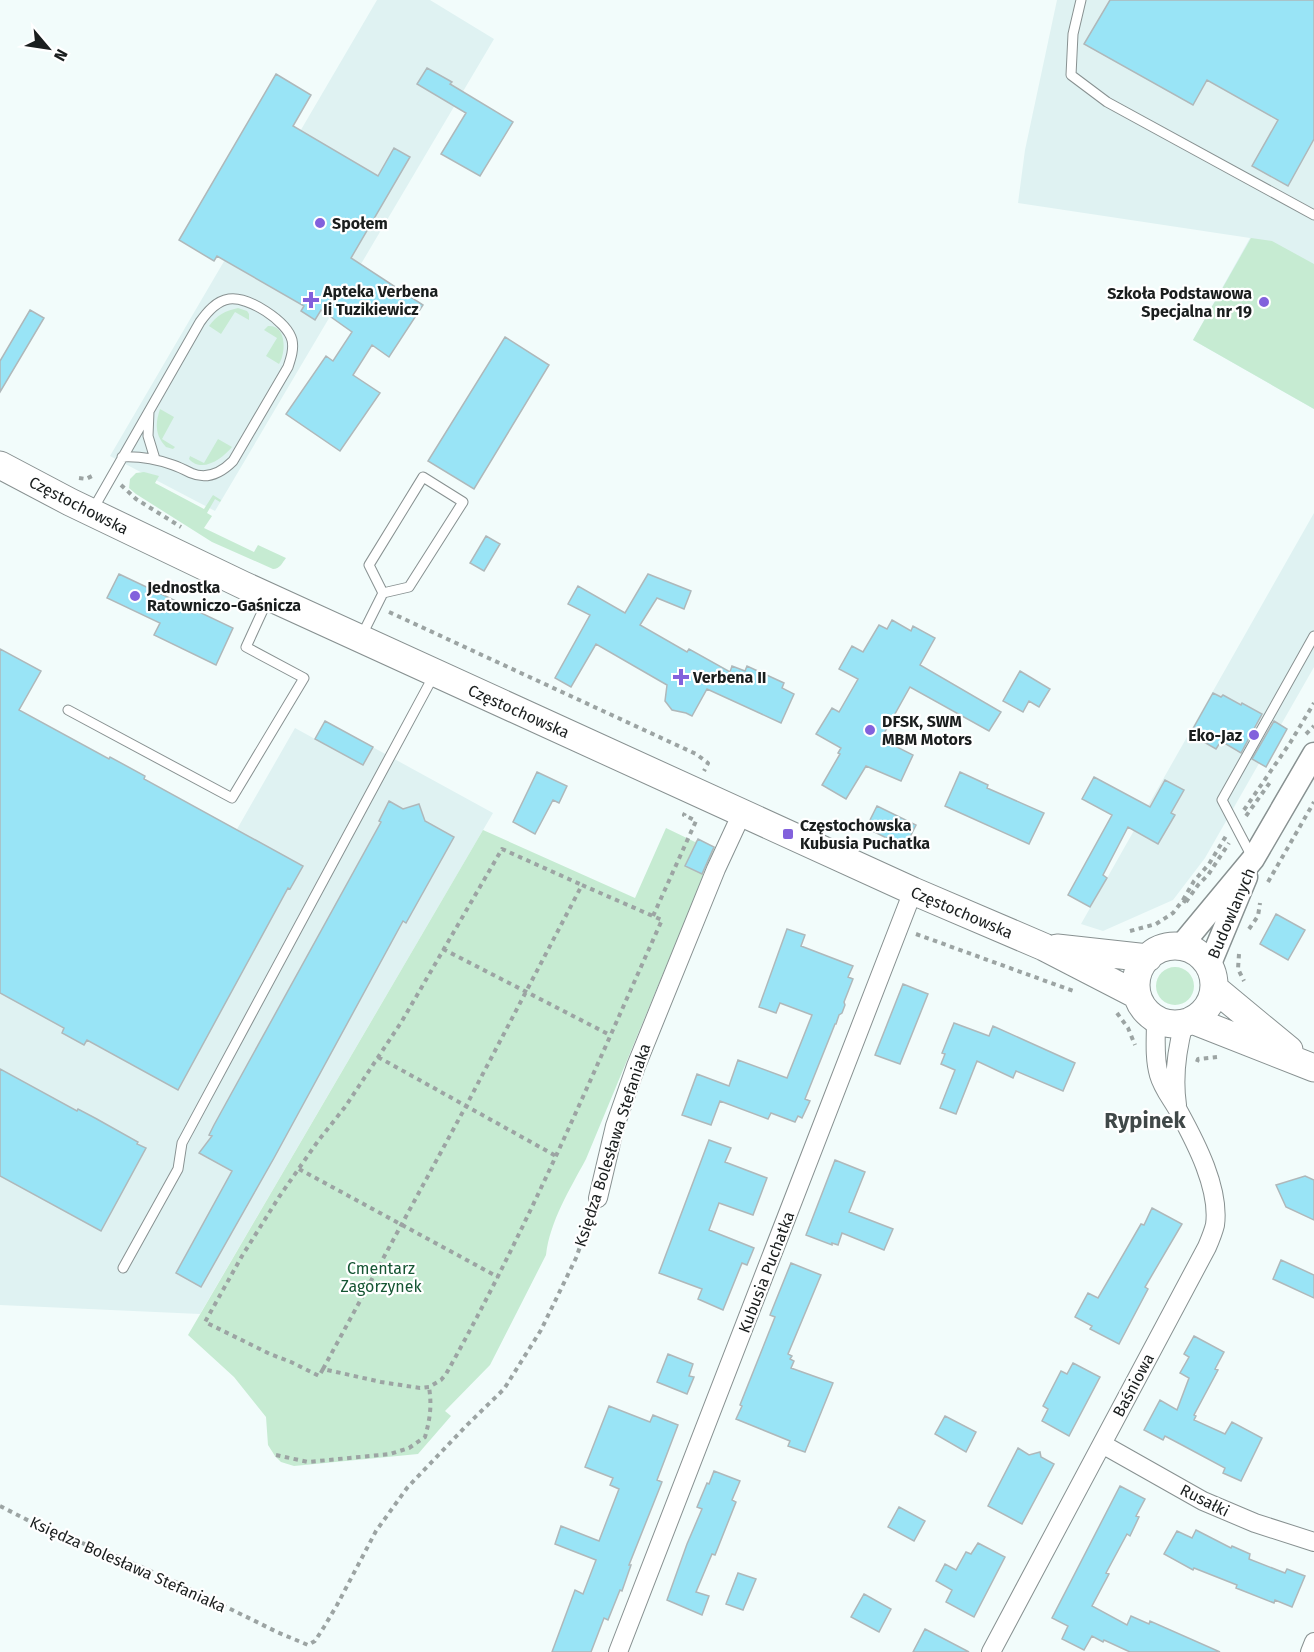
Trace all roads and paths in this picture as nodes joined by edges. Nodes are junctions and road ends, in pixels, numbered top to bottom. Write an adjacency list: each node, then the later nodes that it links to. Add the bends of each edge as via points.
1 (1081, 0): 2 (lane, via 1073,34 1071,75 1107,102)
2 (1314, 215)
3 (150, 409): 4 (lane); 5 (lane, via 148,436); 5 (lane, via 200,322 218,303 227,299 247,302 288,330 293,352 288,367 225,469 204,476)
4 (122, 457): 5 (lane); 7 (lane)
5 (155, 459)
6 (0, 465): 7 (main road, Częstochowska)
7 (91, 512): 9 (main road, Częstochowska)
8 (383, 593): 8 (lane, via 369,565 423,477 463,502 409,587); 11 (lane)
9 (269, 597): 11 (main road, Częstochowska); 14 (lane, via 246,647 304,678 232,798)
10 (1314, 636): 21 (lane, via 1222,800)
11 (361, 639): 12 (main road, Częstochowska)
12 (435, 673): 18 (main road, Częstochowska); 54 (lane, via 182,1143 178,1169)
13 (1314, 703): 21 (path)
14 (68, 710)
15 (1314, 726): 16 (path)
16 (1308, 746): 22 (street, Budowlanych)
17 (1275, 776): 21 (path)
18 (696, 791): 20 (main road, Częstochowska); 28 (path, via 684,815 696,821)
19 (1314, 802): 24 (path)
20 (742, 813): 25 (main road, Częstochowska); 52 (street, Księdza Bolesława Stefaniaka, via 636,1066 615,1126)
21 (1236, 826): 22 (lane); 27 (path, via 1194,881)
22 (1253, 859): 32 (street, Budowlanych); 35 (street, Budowlanych)
23 (582, 885): 28 (path); 33 (path, via 502,849); 36 (path)
24 (1265, 889)
25 (913, 891): 29 (street, Kubusia Puchatka); 31 (main road, Częstochowska)
26 (1261, 896): 30 (path, via 1258,916)
27 (1185, 901)
28 (653, 915): 42 (path, via 662,920)
29 (899, 927): 37 (path); 63 (street, Kubusia Puchatka)
30 (1246, 934)
31 (1044, 947): 34 (main road, Częstochowska); 38 (main road, Częstochowska)
32 (1180, 947): 34 (main road, via 1163,948); 35 (main road, via 1201,957)
33 (443, 949): 36 (path); 45 (path)
34 (1148, 958): 38 (main road, via 1138,975)
35 (1211, 977): 41 (main road, via 1212,998); 47 (main road)
36 (526, 992): 42 (path); 48 (path)
37 (1078, 993)
38 (1137, 995): 40 (main road)
39 (1111, 1007): 43 (path, via 1128,1028 1136,1052)
40 (1156, 1020): 41 (main road); 43 (street, Baśniowa)
41 (1188, 1022): 46 (street, Baśniowa, via 1180,1039); 47 (main road)
42 (610, 1035): 50 (path)
43 (1156, 1055): 49 (street, Baśniowa, via 1162,1084)
44 (1220, 1056): 46 (path, via 1198,1059 1196,1063)
45 (378, 1057): 48 (path); 51 (path)
46 (1177, 1061): 49 (street, Baśniowa)
47 (1310, 1066)
48 (466, 1106): 50 (path); 53 (path)
49 (1178, 1110): 58 (street, Baśniowa, via 1208,1174 1215,1224 1207,1247)
50 (556, 1156): 55 (path)
51 (298, 1169): 53 (path); 56 (path, via 205,1322 319,1376)
52 (598, 1198): 60 (path, Księdza Bolesława Stefaniaka, via 576,1258 542,1330 504,1389 407,1488 376,1531 324,1628 308,1645 167,1578 43,1528)
53 (401, 1225): 55 (path); 56 (path)
54 (123, 1268)
55 (498, 1277): 57 (path, via 446,1374)
56 (323, 1369): 57 (path, via 381,1382)
57 (429, 1387): 59 (path, via 431,1416 425,1437 409,1448 390,1454 308,1462)
58 (1102, 1444): 61 (street, Rusałki, via 1203,1501); 64 (street, Baśniowa)
59 (276, 1455)
60 (0, 1506)
61 (1314, 1542)
62 (1314, 1642): 65 (street)
63 (618, 1652)
64 (991, 1652)
65 (1310, 1652)

